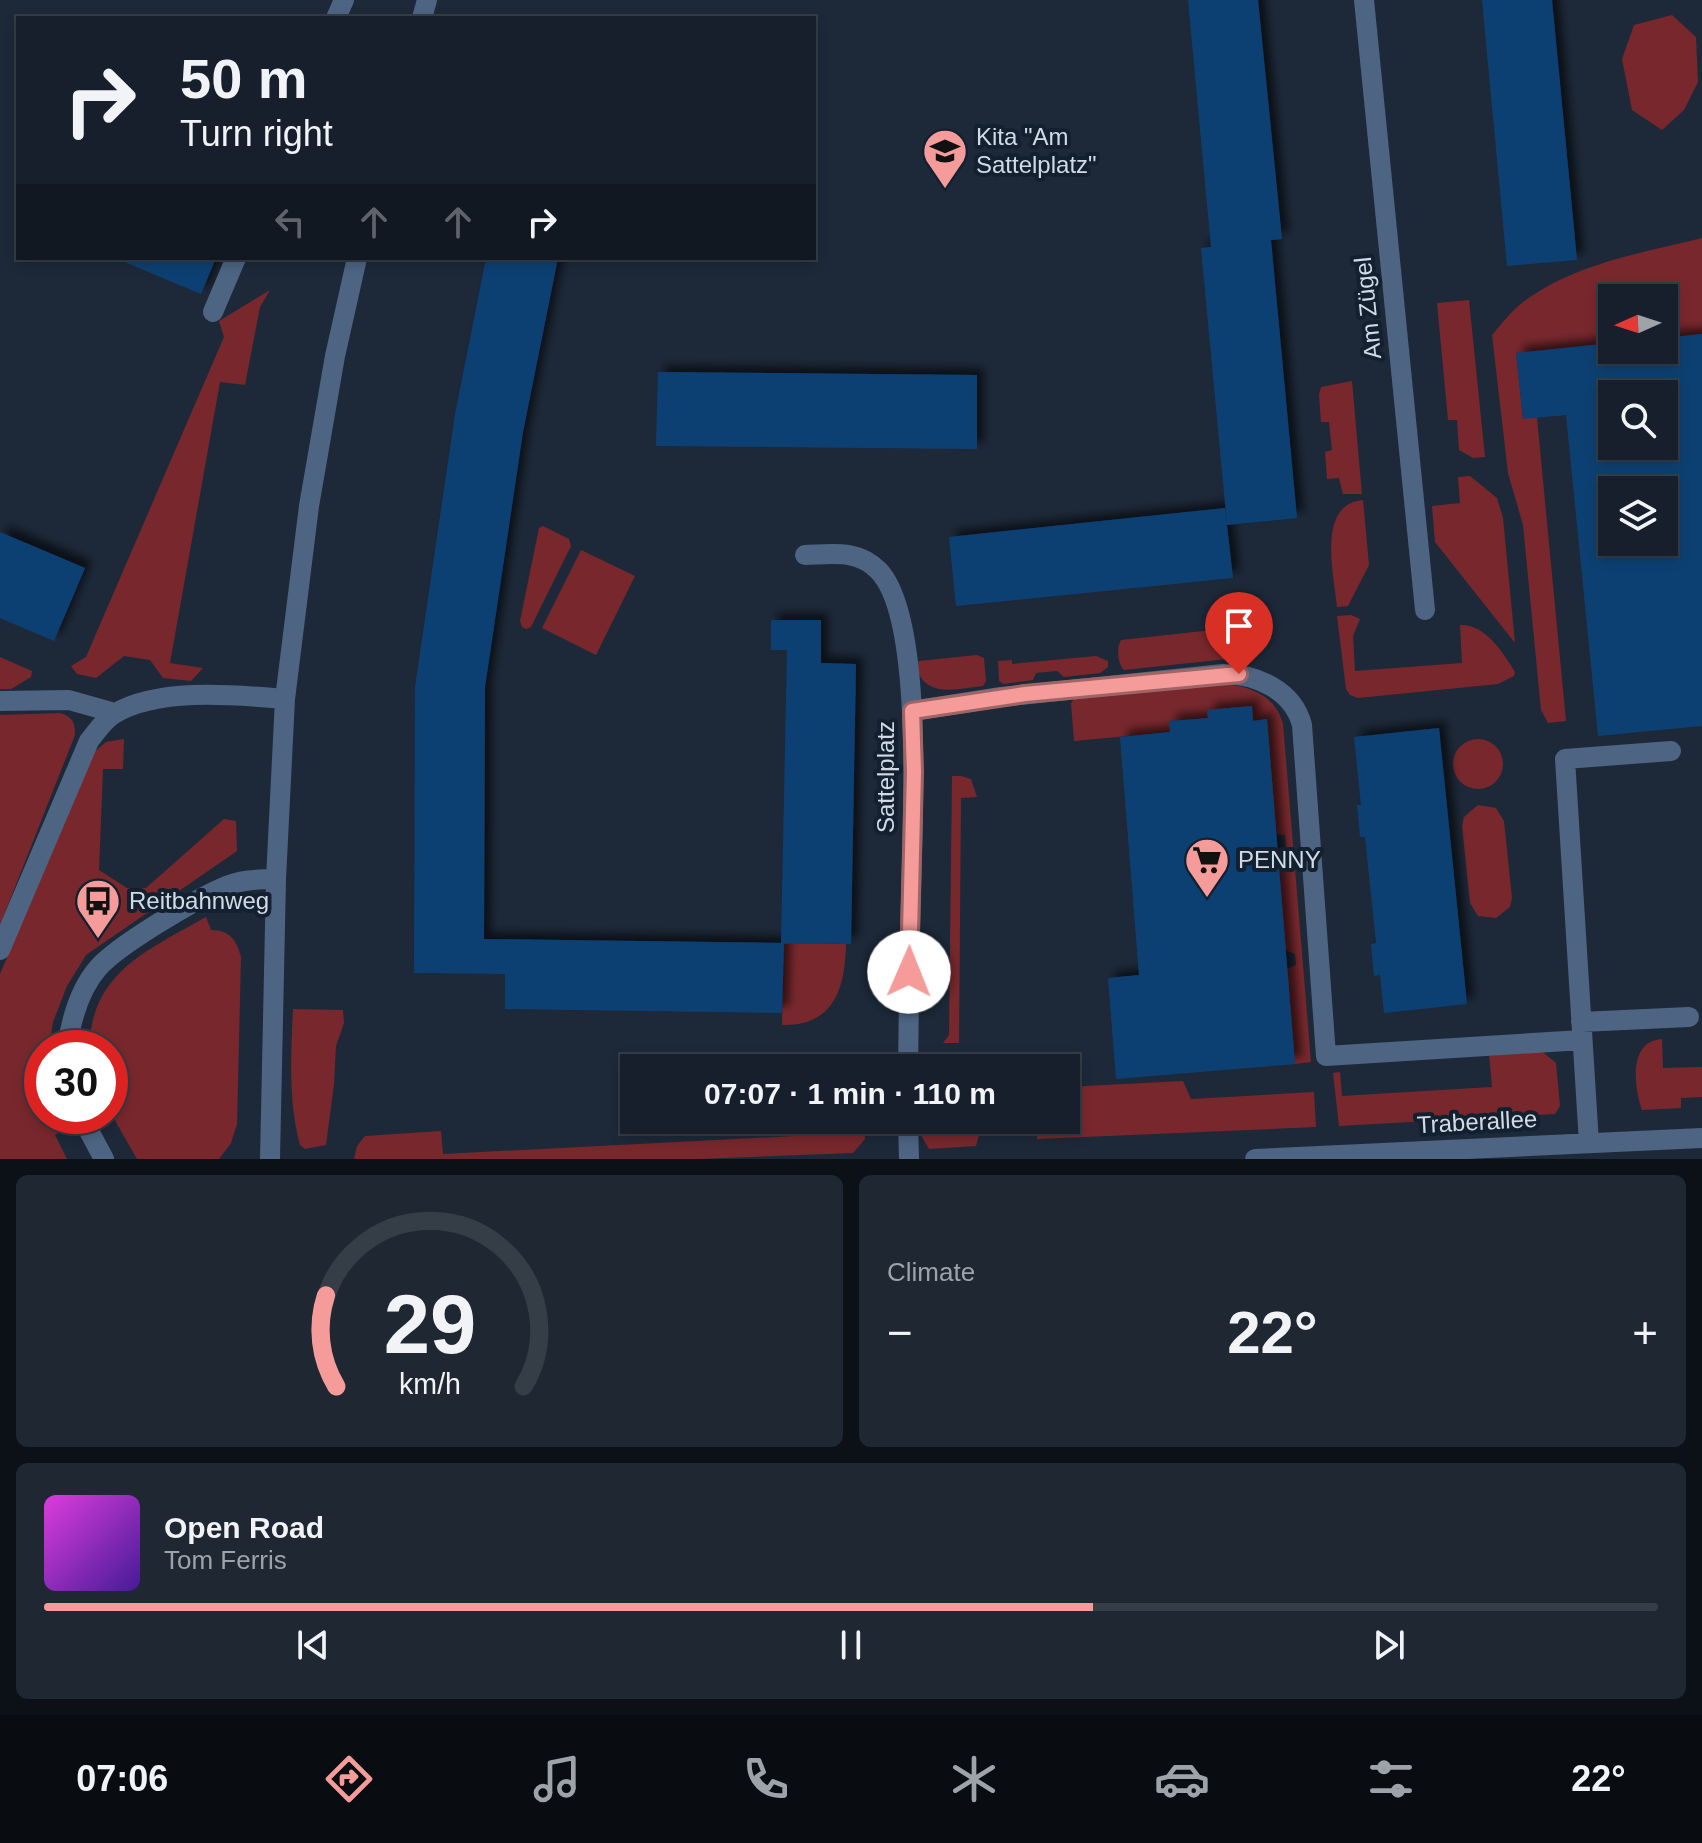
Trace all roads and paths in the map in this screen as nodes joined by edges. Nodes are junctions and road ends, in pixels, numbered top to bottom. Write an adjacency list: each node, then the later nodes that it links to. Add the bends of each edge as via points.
1 (1364, 0): 6 (street, Am Zügel)
2 (235, 260): 4 (street)
3 (357, 260): 7 (street, via 309,506)
4 (213, 312)
5 (805, 555): 9 (street, Sattelplatz, via 846,553 862,558 888,584 899,610)
6 (1425, 610)
7 (285, 699): 10 (street, via 174,697); 12 (street)
8 (0, 701): 10 (street, via 69,700)
9 (912, 711): 16 (street, via 1223,674 1272,686 1297,710 1302,725 1326,1056); 17 (street, Sattelplatz)
10 (115, 713): 13 (street, via 89,741)
11 (1671, 751): 16 (street, via 1565,759)
12 (276, 879): 15 (street, via 223,887 111,957 85,987); 23 (street)
13 (0, 950)
14 (1689, 1017): 16 (street)
15 (70, 1030)
16 (1582, 1031): 21 (street)
17 (908, 1054)
18 (91, 1134): 22 (street)
19 (908, 1134): 24 (street)
20 (1702, 1138): 21 (street, Traberallee)
21 (1589, 1143): 25 (street, Traberallee)
22 (104, 1159)
23 (270, 1159)
24 (909, 1159)
25 (1255, 1159)

